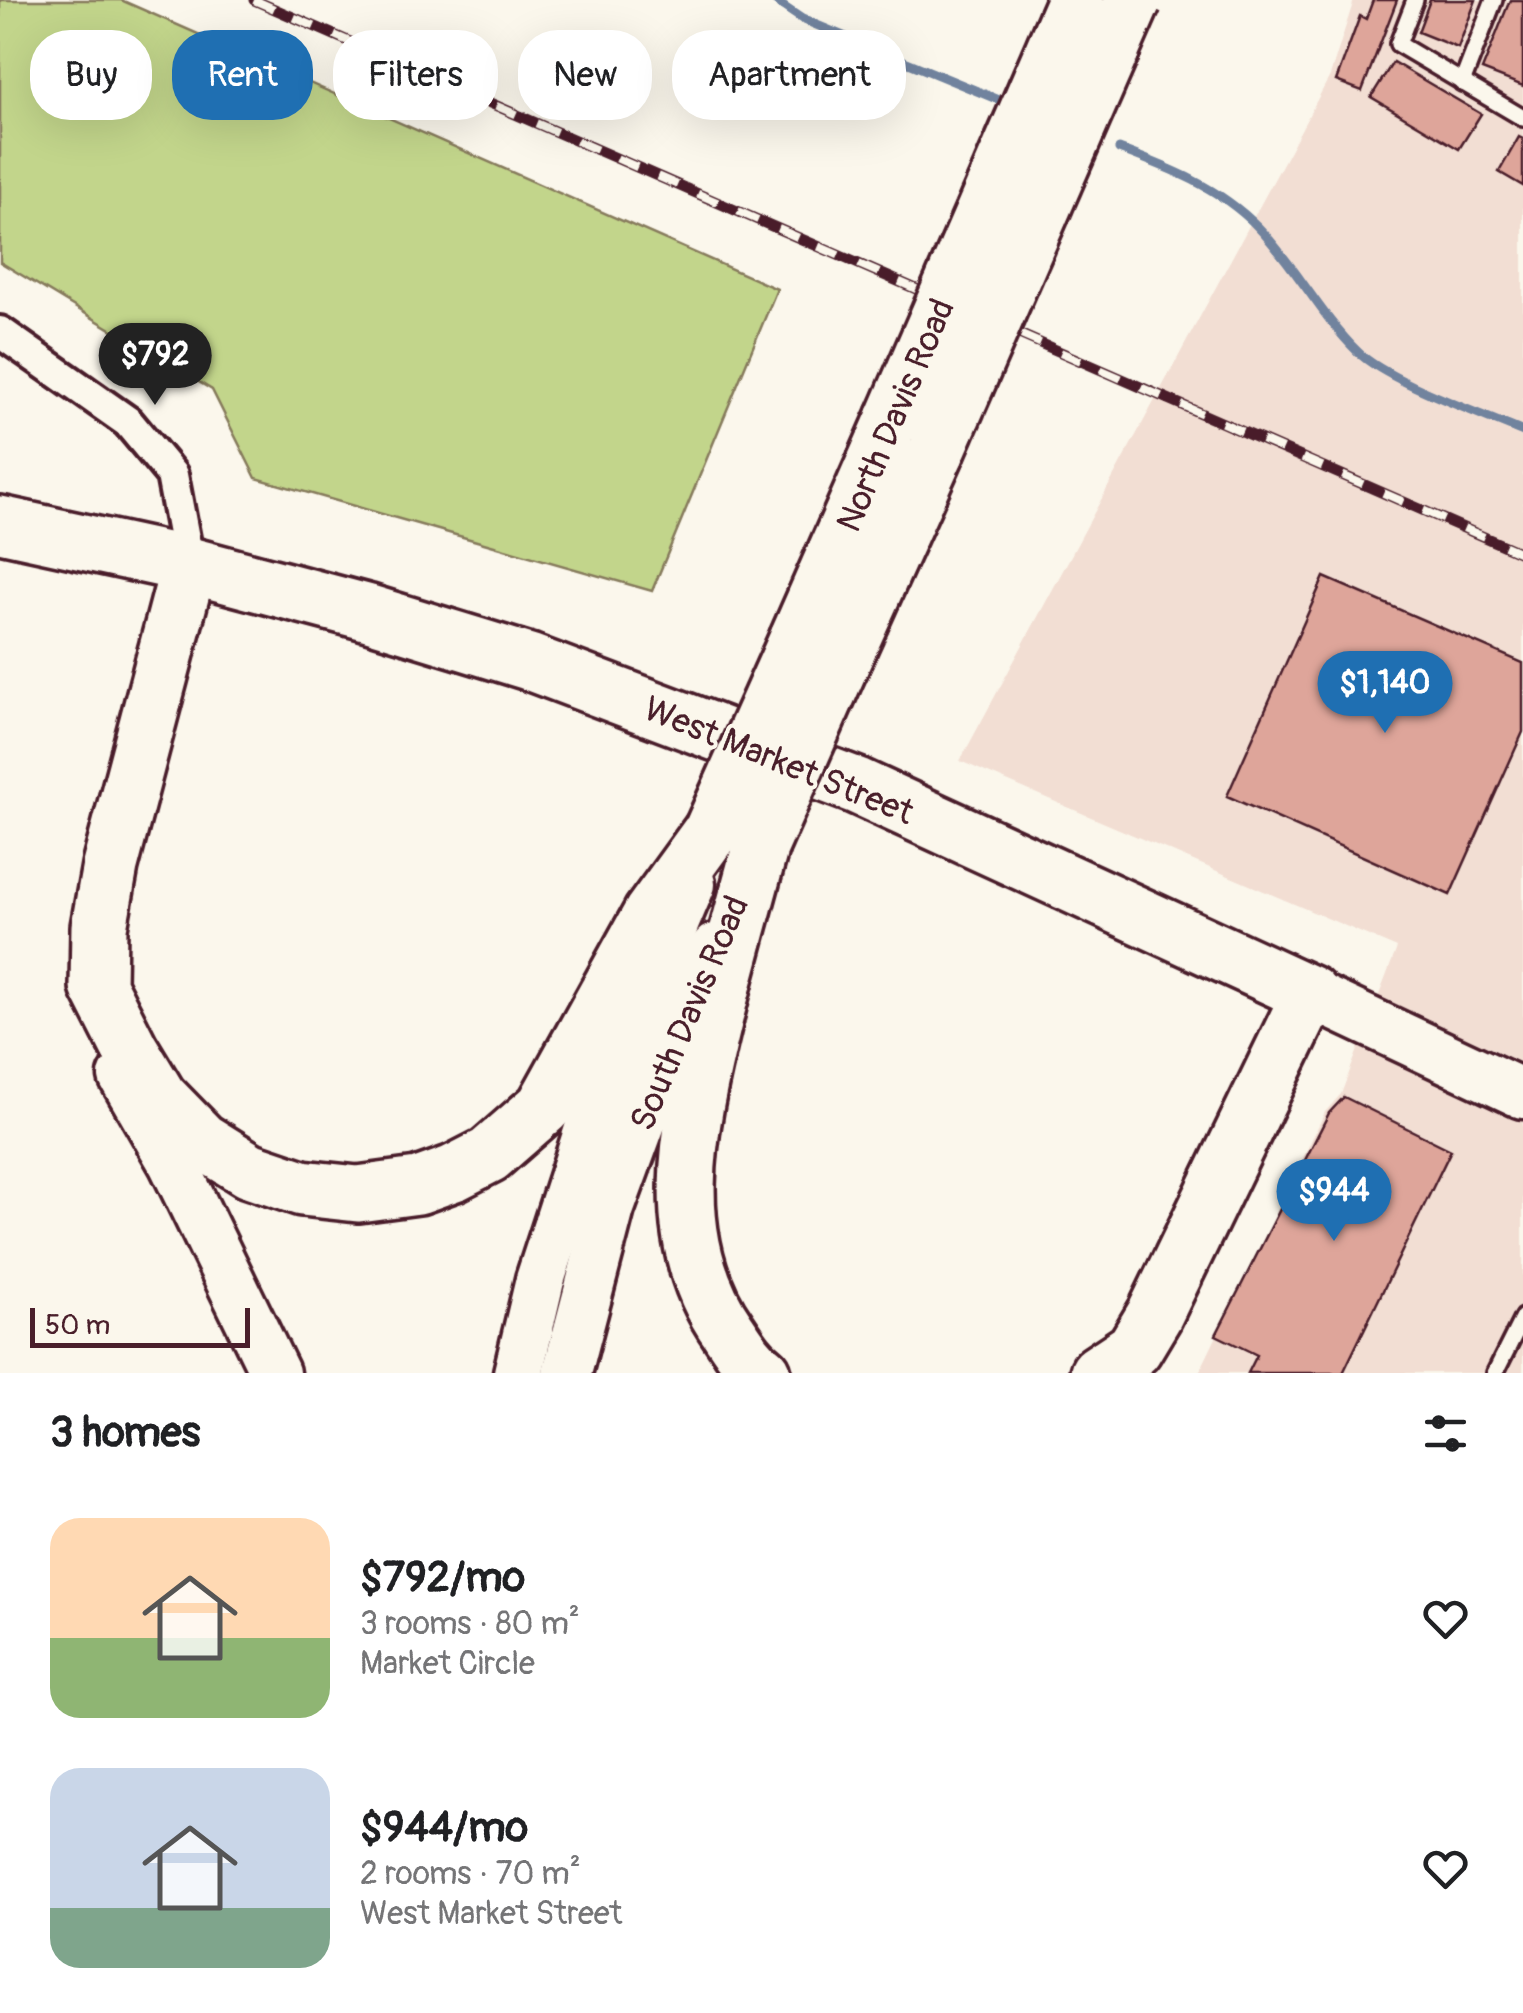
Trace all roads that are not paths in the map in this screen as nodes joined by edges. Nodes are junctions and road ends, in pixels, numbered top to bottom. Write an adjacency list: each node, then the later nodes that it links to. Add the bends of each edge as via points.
1 (1075, 0): 10 (highway, North Davis Road, bridge, via 894,419)
2 (1133, 0): 10 (highway, North Davis Road, bridge, via 938,451)
3 (1415, 0): 5 (lane, via 1398,44)
4 (1494, 0): 5 (lane)
5 (1462, 83): 6 (lane)
6 (1523, 118)
7 (0, 332): 9 (street, via 128,422 172,476)
8 (0, 524): 9 (highway, West Market Street)
9 (189, 565): 12 (highway, via 110,866); 13 (highway, West Market Street, via 529,662 857,786)
10 (819, 652): 11 (highway, South Davis Road, bridge)
11 (737, 837): 12 (highway, via 651,914 544,1107 488,1155 418,1186 358,1194 302,1188 248,1170 202,1140 159,1097); 18 (main road, South Davis Road, via 594,1114 540,1280); 19 (main road, South Davis Road, via 678,1030 590,1276); 20 (highway, via 692,1118 688,1230 699,1276 721,1320)
12 (98, 986): 17 (main road, via 115,1062 173,1163)
13 (1310, 994): 14 (main road, West Market Street); 16 (highway, via 1156,1314)
14 (1523, 1094)
15 (1523, 1317): 21 (lane)
16 (1115, 1365)
17 (275, 1373)
18 (518, 1373)
19 (567, 1373)
20 (762, 1373)
21 (1495, 1373)

